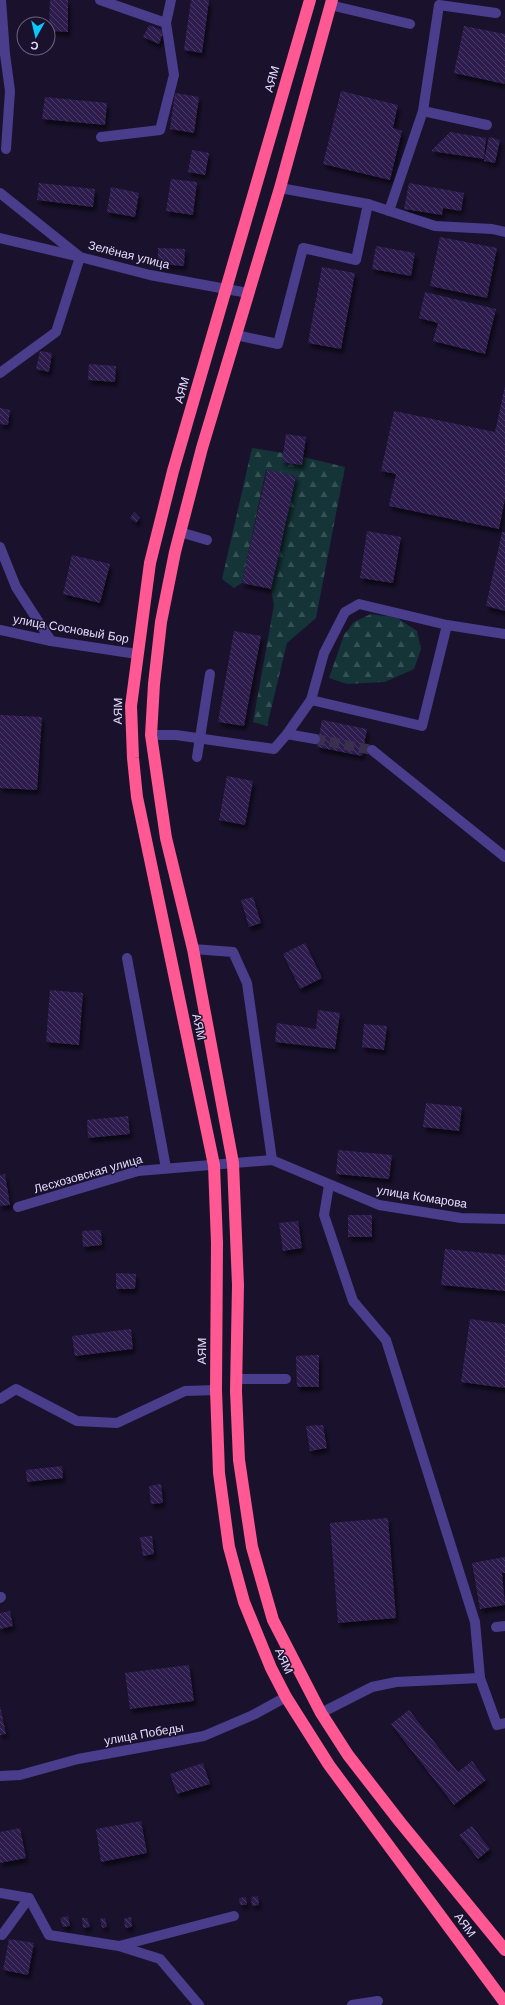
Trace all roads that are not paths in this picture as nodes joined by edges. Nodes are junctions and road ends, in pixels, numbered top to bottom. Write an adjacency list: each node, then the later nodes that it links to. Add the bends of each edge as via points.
1 (1, 0): 12 (street, via 10,91)
2 (100, 0): 7 (street)
3 (171, 0): 7 (street)
4 (310, 0): 20 (highway, АЯМ)
5 (331, 3): 8 (street); 13 (highway, АЯМ)
6 (496, 13): 9 (street, via 439,5)
7 (166, 23): 11 (street, via 174,75 160,130)
8 (410, 24)
9 (423, 111): 10 (street); 16 (street)
10 (487, 125)
11 (101, 137)
12 (6, 149)
13 (280, 188): 15 (street); 21 (highway, АЯМ)
14 (0, 193): 19 (street, Зелёная улица)
15 (368, 204): 16 (street); 22 (street, via 356,260 303,248 278,344)
16 (389, 211): 17 (street, via 435,226)
17 (505, 232)
18 (0, 238): 19 (street)
19 (80, 257): 20 (street, Зелёная улица, via 150,275); 23 (street, via 56,332)
20 (226, 289): 21 (street, Зелёная улица); 31 (highway, АЯМ, via 173,471 150,563)
21 (248, 293): 22 (highway, АЯМ)
22 (236, 335): 24 (highway, АЯМ)
23 (0, 372)
24 (180, 532): 25 (street); 35 (highway, АЯМ, via 162,622)
25 (207, 540)
26 (0, 547): 30 (street, via 16,587)
27 (448, 625): 29 (street); 33 (street, via 359,604 345,612 324,653); 33 (street, via 422,726)
28 (0, 630): 30 (street, улица Сосновый Бор)
29 (505, 634)
30 (51, 641): 31 (street, улица Сосновый Бор)
31 (137, 654): 47 (highway, АЯМ, via 131,706 137,797)
32 (210, 674): 36 (street)
33 (311, 700): 34 (street)
34 (287, 734): 36 (street, via 274,748); 37 (street)
35 (151, 735): 36 (street, via 176,735); 43 (highway, АЯМ, via 166,838)
36 (200, 739): 39 (street)
37 (315, 739)
38 (372, 750): 40 (street)
39 (198, 757)
40 (492, 846): 41 (street); 42 (street)
41 (505, 849)
42 (505, 857)
43 (193, 950): 45 (street, via 233,952 247,983); 46 (highway, АЯМ)
44 (127, 958): 48 (street)
45 (272, 1160): 46 (street, Лесхозовская улица); 49 (street, улица Комарова)
46 (232, 1163): 47 (street, Лесхозовская улица); 52 (highway, АЯМ, via 238,1285)
47 (214, 1165): 48 (street, Лесхозовская улица); 54 (highway, АЯМ, via 217,1243)
48 (166, 1168): 50 (street, Лесхозовская улица, via 138,1171)
49 (329, 1185): 51 (street, улица Комарова, via 379,1205 461,1218); 56 (street, via 324,1215 353,1301 386,1340 475,1622)
50 (18, 1207)
51 (505, 1219)
52 (236, 1379): 53 (street); 58 (highway, АЯМ, via 239,1460 252,1547 273,1620)
53 (286, 1379)
54 (216, 1390): 55 (street, via 185,1391 117,1422 77,1421 16,1389); 57 (highway, АЯМ, via 219,1472 229,1547 244,1602)
55 (0, 1399)
56 (480, 1678): 58 (street, via 396,1682 372,1687); 59 (street, via 497,1725)
57 (286, 1697): 60 (street, улица Победы, via 253,1715 204,1736 78,1760 20,1775); 68 (highway, АЯМ, via 329,1765)
58 (321, 1713): 66 (highway, АЯМ, via 348,1755)
59 (505, 1723)
60 (0, 1776)
61 (0, 1893): 62 (street)
62 (28, 1898): 64 (street); 65 (street, via 49,1935)
63 (234, 1916): 65 (street)
64 (2, 1935)
65 (119, 1946): 69 (street, via 160,1959)
66 (505, 1950)
67 (378, 2001): 70 (street)
68 (505, 2003)
69 (199, 2005)
70 (352, 2005)

